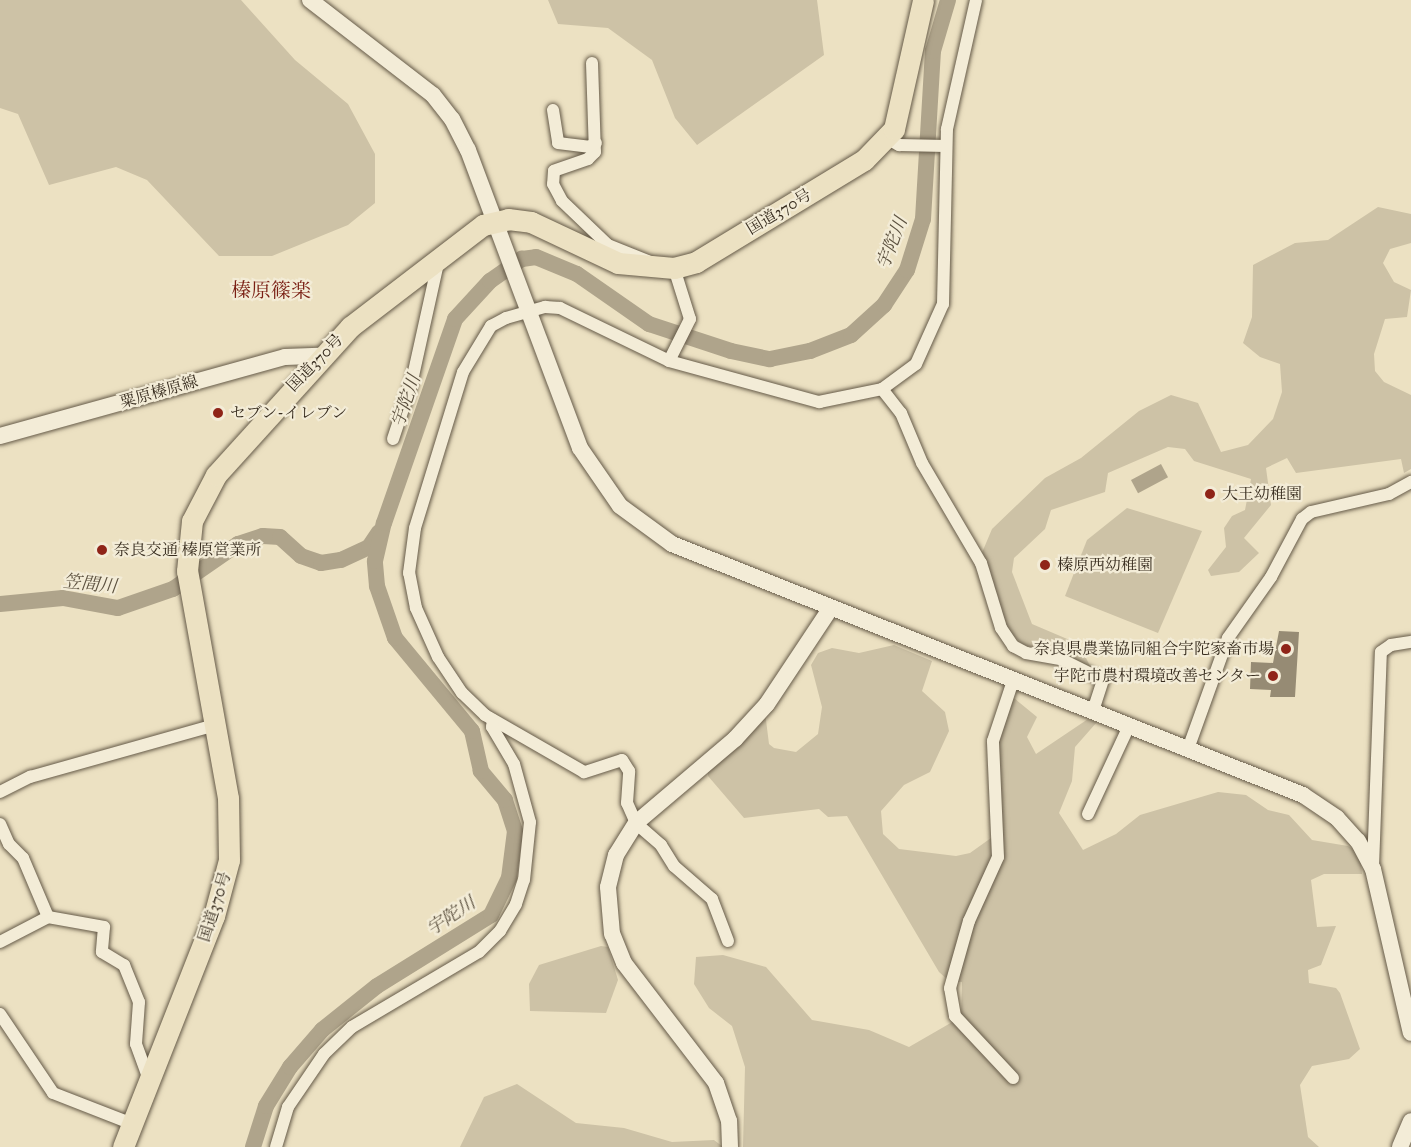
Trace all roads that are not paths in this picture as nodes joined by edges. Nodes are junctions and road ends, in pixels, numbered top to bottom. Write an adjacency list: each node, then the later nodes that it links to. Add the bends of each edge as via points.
1 (310, 0): 9 (street, via 433,95 468,150)
2 (923, 0): 6 (highway, 国道370号)
3 (976, 0): 8 (street)
4 (592, 63): 7 (street)
5 (553, 110): 7 (street, via 558,143 589,147)
6 (895, 142): 8 (street); 12 (highway, 国道370号, via 696,262)
7 (596, 143): 11 (street, via 588,159 554,171 554,189 608,245 646,258)
8 (944, 146): 16 (street, via 943,304 916,364)
9 (497, 228): 10 (highway, 国道370号); 11 (highway, 国道370号, via 531,222 618,263); 13 (street)
10 (439, 258): 14 (highway, 国道370号); 18 (street, via 411,385)
11 (648, 268): 12 (highway, 国道370号)
12 (674, 268): 15 (street, via 690,319)
13 (527, 308): 15 (street, via 552,308 576,314); 20 (street, via 580,448 620,506 672,544); 24 (street, via 491,326 463,372 410,556 416,608 438,657 462,693)
14 (319, 356): 17 (street, 粟原榛原線, via 285,357); 25 (highway, 国道370号, via 205,491 192,521 188,578)
15 (671, 358): 16 (street, via 819,402)
16 (882, 389): 23 (street, via 901,413 922,463 981,564 1001,628 1013,646 1026,653 1061,659 1103,680)
17 (0, 436)
18 (393, 439)
19 (1411, 482): 27 (street, via 1389,494 1311,512 1302,519 1271,577 1228,638)
20 (830, 609): 22 (street); 30 (street, via 768,704 735,739)
21 (1411, 642): 32 (street, via 1391,645 1381,652)
22 (1013, 681): 23 (street); 38 (street, via 993,741 998,857 969,921 950,988 955,1016)
23 (1093, 711): 26 (street)
24 (493, 720): 30 (street, via 584,772 622,760 629,771 627,803); 43 (street, via 492,727 514,764 530,822 524,880 516,904 500,931 478,952 352,1027 324,1054 288,1107)
25 (212, 726): 28 (street, via 30,777); 39 (highway, 国道370号, via 230,814 226,881)
26 (1129, 726): 27 (street); 29 (street)
27 (1188, 749): 32 (street, via 1303,795 1337,818 1358,841)
28 (0, 792)
29 (1088, 814)
30 (636, 823): 34 (street, via 661,845 674,866 712,898); 44 (street, via 612,870 608,906 612,934 634,980 716,1083 729,1120)
31 (0, 824): 33 (street, via 9,844 23,858)
32 (1373, 869): 37 (street)
33 (48, 917): 35 (street); 39 (street, via 104,927 102,952 124,965 139,1002 136,1044)
34 (728, 941)
35 (0, 942)
36 (0, 1014): 40 (street, via 53,1093)
37 (1411, 1033)
38 (1013, 1078)
39 (149, 1079): 40 (highway, 国道370号)
40 (130, 1123): 42 (highway, 国道370号)
41 (1411, 1123): 45 (street)
42 (123, 1147)
43 (276, 1147)
44 (730, 1147)
45 (1400, 1147)

